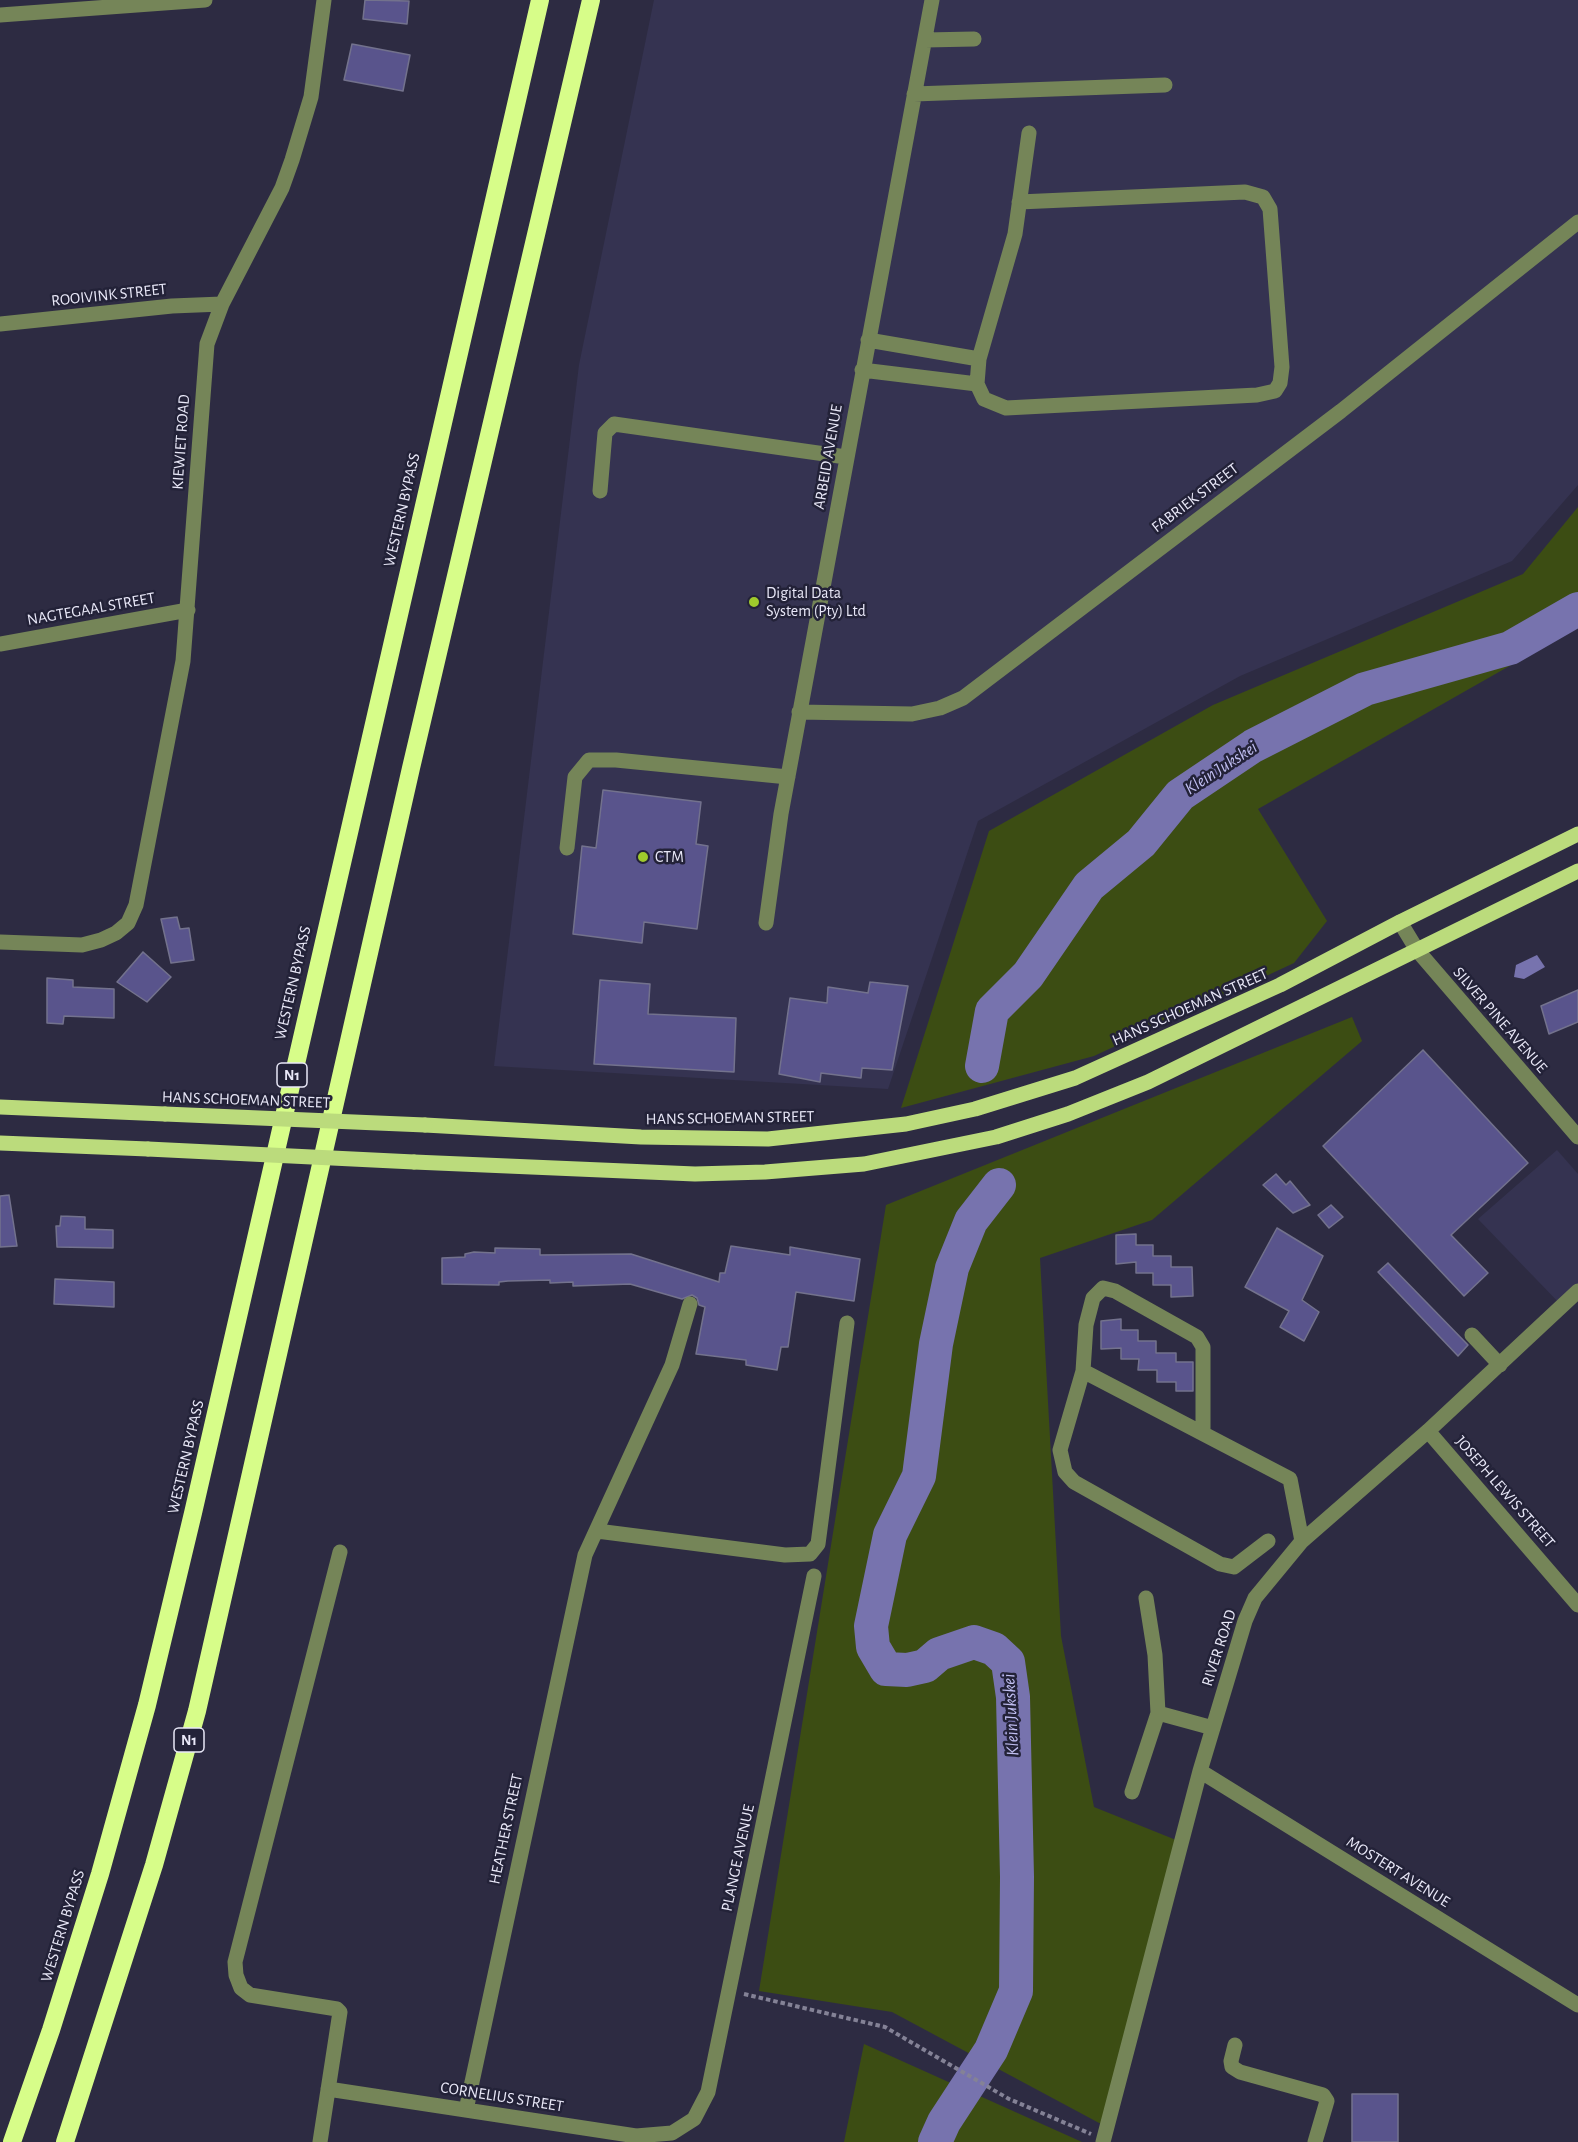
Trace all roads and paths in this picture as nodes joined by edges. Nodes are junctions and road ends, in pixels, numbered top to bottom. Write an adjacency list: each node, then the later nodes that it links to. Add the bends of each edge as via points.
1 (205, 0): 6 (street)
2 (324, 0): 14 (street, KIEWIET ROAD, via 311,97 296,149 282,188)
3 (540, 0): 62 (highway, WESTERN BYPASS / N1, via 147,1705 100,1874)
4 (591, 0): 63 (highway, N1, via 411,768 197,1711 154,1865)
5 (932, 0): 8 (street, ARBEID AVENUE)
6 (0, 15)
7 (974, 39): 8 (street)
8 (925, 40): 10 (street, ARBEID AVENUE)
9 (1165, 85): 10 (street)
10 (914, 94): 16 (street, ARBEID AVENUE)
11 (1029, 133): 12 (street)
12 (1020, 202): 17 (street, via 1015,234); 19 (street, via 1245,192 1263,197 1270,209 1281,383 1275,391 1257,394 1006,408 984,399)
13 (1578, 222): 24 (street, FABRIEK STREET, via 1341,411 963,698 912,714)
14 (222, 304): 15 (street, ROOIVINK STREET); 22 (street, KIEWIET ROAD, via 204,361)
15 (0, 324)
16 (868, 340): 17 (street); 18 (street, ARBEID AVENUE)
17 (979, 359): 19 (street)
18 (862, 370): 19 (street); 20 (street, ARBEID AVENUE)
19 (977, 384)
20 (846, 457): 21 (street, via 614,424 604,433); 24 (street, ARBEID AVENUE)
21 (600, 491)
22 (188, 610): 23 (street, NAGTEGAAL STREET); 31 (street, KIEWIET ROAD, via 183,661 136,905 128,923 116,933 82,945)
23 (0, 644)
24 (800, 712): 25 (street, ARBEID AVENUE)
25 (788, 777): 27 (street, via 589,760 575,777); 30 (street, ARBEID AVENUE)
26 (1578, 834): 29 (main road, HANS SCHOEMAN STREET)
27 (567, 848)
28 (1578, 871): 32 (main road)
29 (1400, 922): 32 (street, SILVER PINE AVENUE); 33 (main road, HANS SCHOEMAN STREET, bridge, via 1280,986 1104,1065 1044,1089 906,1124 768,1139 641,1137)
30 (766, 923)
31 (0, 942)
32 (1417, 950): 34 (street, SILVER PINE AVENUE); 35 (main road, bridge, via 1148,1082 1029,1127 915,1155 815,1169 695,1174)
33 (0, 1107)
34 (1578, 1137)
35 (0, 1143)
36 (1578, 1291): 40 (street, RIVER ROAD)
37 (690, 1304): 44 (street, HEATHER STREET, via 672,1365)
38 (848, 1323): 44 (street, via 818,1544 810,1554 785,1556)
39 (1472, 1335): 40 (street)
40 (1500, 1365): 42 (street, RIVER ROAD)
41 (1083, 1371): 43 (street); 43 (street, via 1086,1325 1093,1298 1102,1288 1115,1291 1197,1337 1203,1347); 45 (street, via 1060,1450 1065,1472 1074,1482 1220,1564 1234,1567)
42 (1428, 1431): 46 (street, RIVER ROAD); 50 (street, JOSEPH LEWIS STREET)
43 (1203, 1433): 46 (street, via 1290,1479)
44 (597, 1531): 59 (street, HEATHER STREET, via 585,1556)
45 (1268, 1541)
46 (1302, 1541): 52 (street, RIVER ROAD, via 1255,1598)
47 (340, 1552): 58 (street, via 235,1962 241,1988 250,1995 340,2012)
48 (814, 1576): 55 (street, PLANGE AVENUE)
49 (1146, 1598): 51 (street, via 1155,1655)
50 (1578, 1605)
51 (1158, 1713): 52 (street); 54 (street)
52 (1213, 1728): 53 (street, RIVER ROAD)
53 (1200, 1771): 56 (street, MOSTERT AVENUE); 61 (street, RIVER ROAD)
54 (1132, 1792)
55 (729, 1991): 60 (street, PLANGE AVENUE, via 705,2100 694,2119); 61 (path, via 885,2027 1009,2099)
56 (1578, 2005)
57 (1235, 2045): 65 (street, via 1231,2061 1240,2072 1323,2095 1327,2101)
58 (328, 2089): 59 (street, CORNELIUS STREET); 64 (street)
59 (466, 2110): 60 (street, CORNELIUS STREET, via 636,2136)
60 (672, 2133)
61 (1107, 2141)
62 (12, 2142)
63 (65, 2142)
64 (320, 2142)
65 (1315, 2142)

